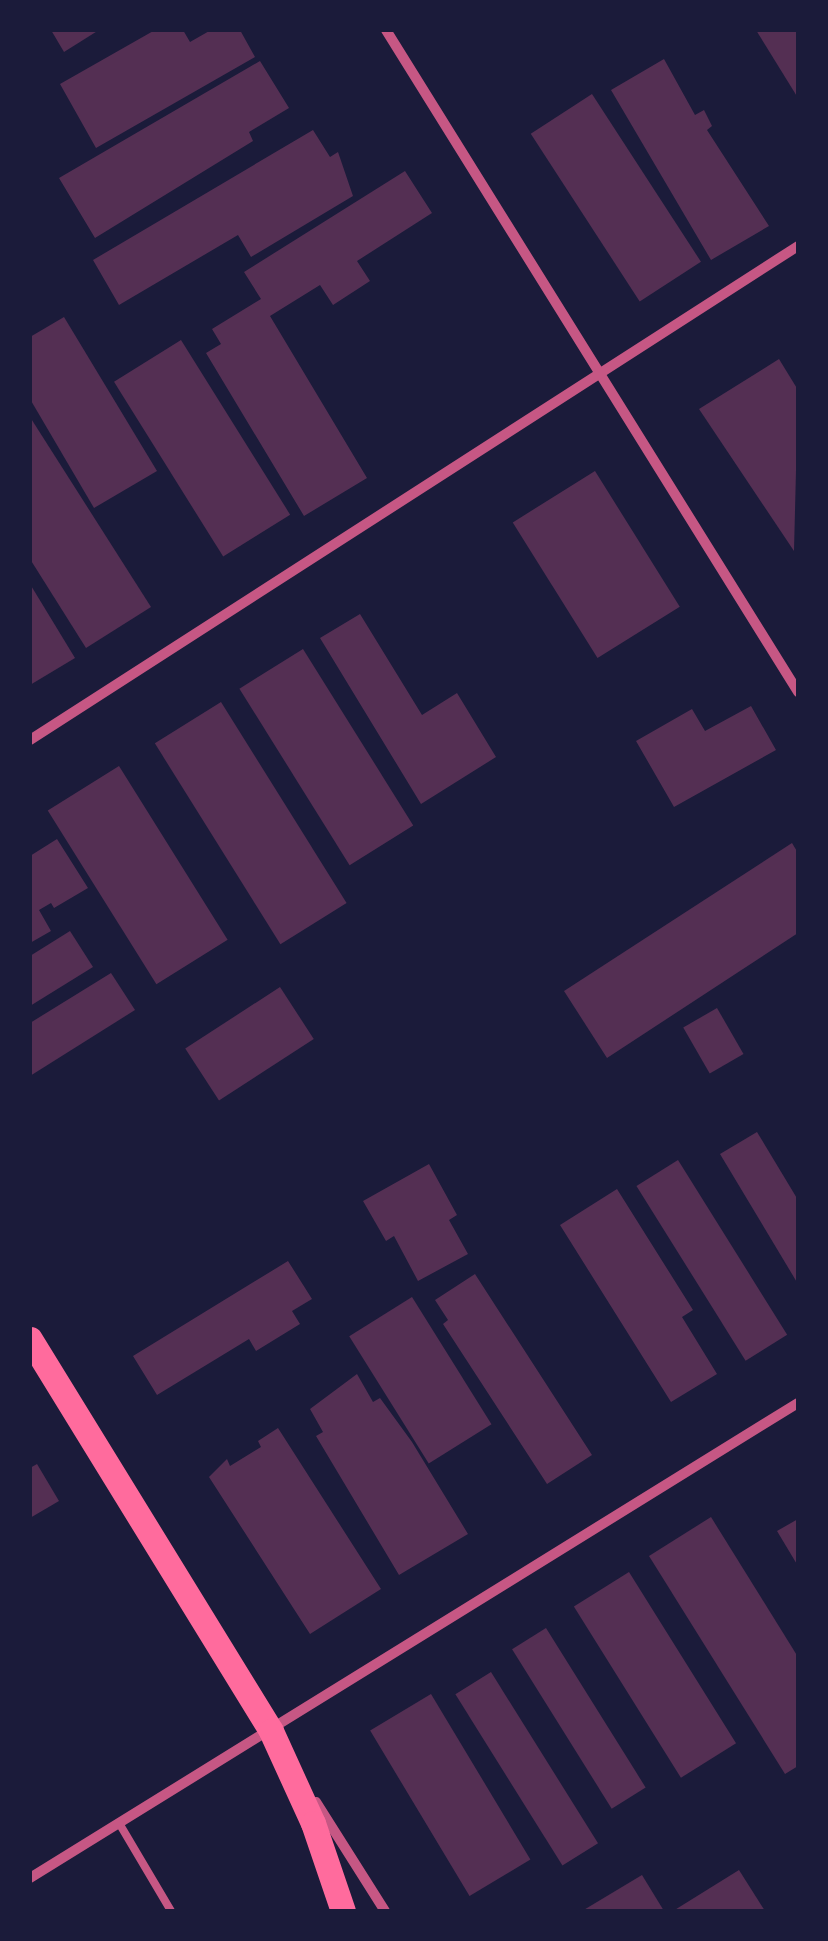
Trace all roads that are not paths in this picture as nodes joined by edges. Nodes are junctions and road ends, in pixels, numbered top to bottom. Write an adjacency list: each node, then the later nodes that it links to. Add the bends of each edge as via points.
1 (386, 30): 3 (street)
2 (798, 246): 3 (street)
3 (599, 373): 4 (street); 5 (street)
4 (798, 692)
5 (30, 740)
6 (30, 1339): 8 (main road)
7 (798, 1403): 8 (street)
8 (271, 1732): 9 (street); 12 (main road, via 313,1824); 13 (street)
9 (119, 1824): 10 (street); 11 (lane)
10 (30, 1878)
11 (171, 1911)
12 (342, 1911)
13 (385, 1911)

